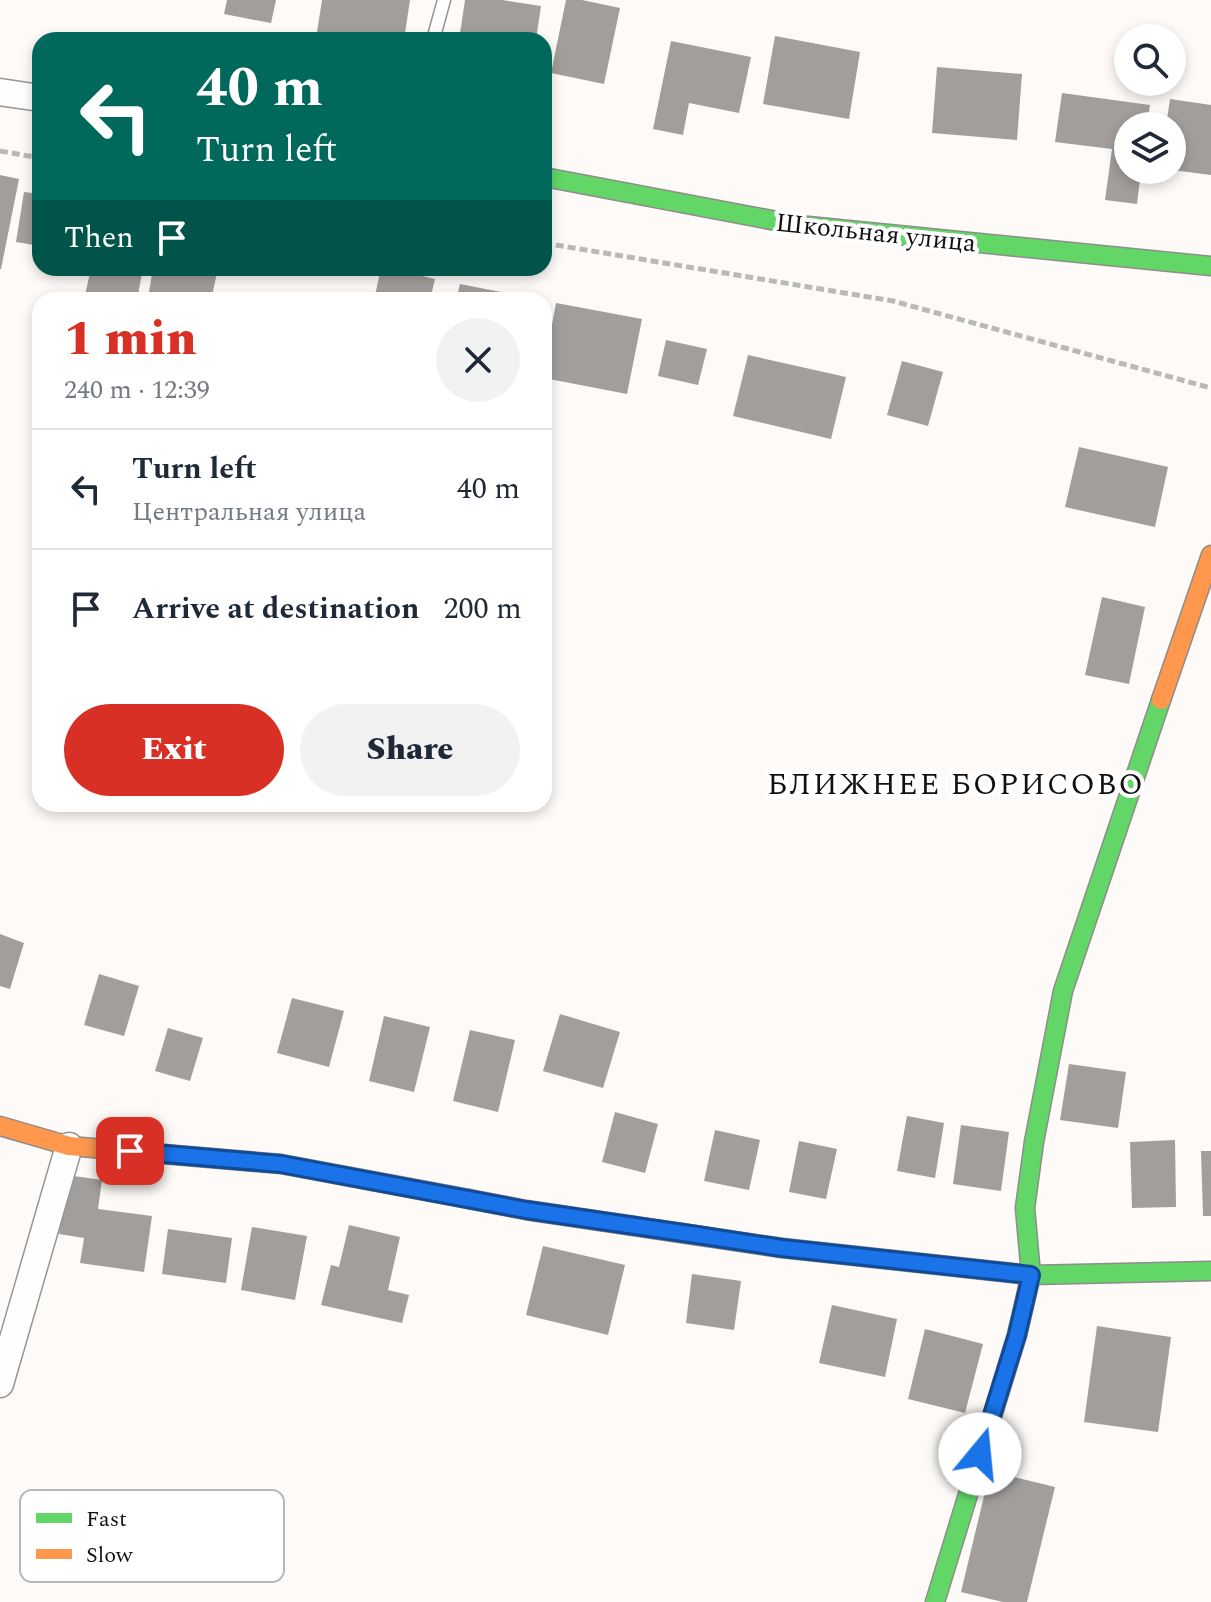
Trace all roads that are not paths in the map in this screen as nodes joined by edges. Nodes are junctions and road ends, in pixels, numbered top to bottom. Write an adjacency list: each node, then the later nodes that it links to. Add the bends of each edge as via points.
1 (444, 0): 2 (lane)
2 (435, 32)
3 (0, 92): 4 (street)
4 (32, 97)
5 (552, 179): 6 (street, Школьная улица, via 798,225)
6 (1211, 266)
7 (1211, 555): 11 (street, via 1063,991 1025,1208)
8 (0, 1126): 9 (street)
9 (69, 1146): 11 (street, via 281,1164 526,1210); 12 (street)
10 (1211, 1271): 11 (street)
11 (1031, 1275): 13 (street)
12 (0, 1384)
13 (935, 1602)

